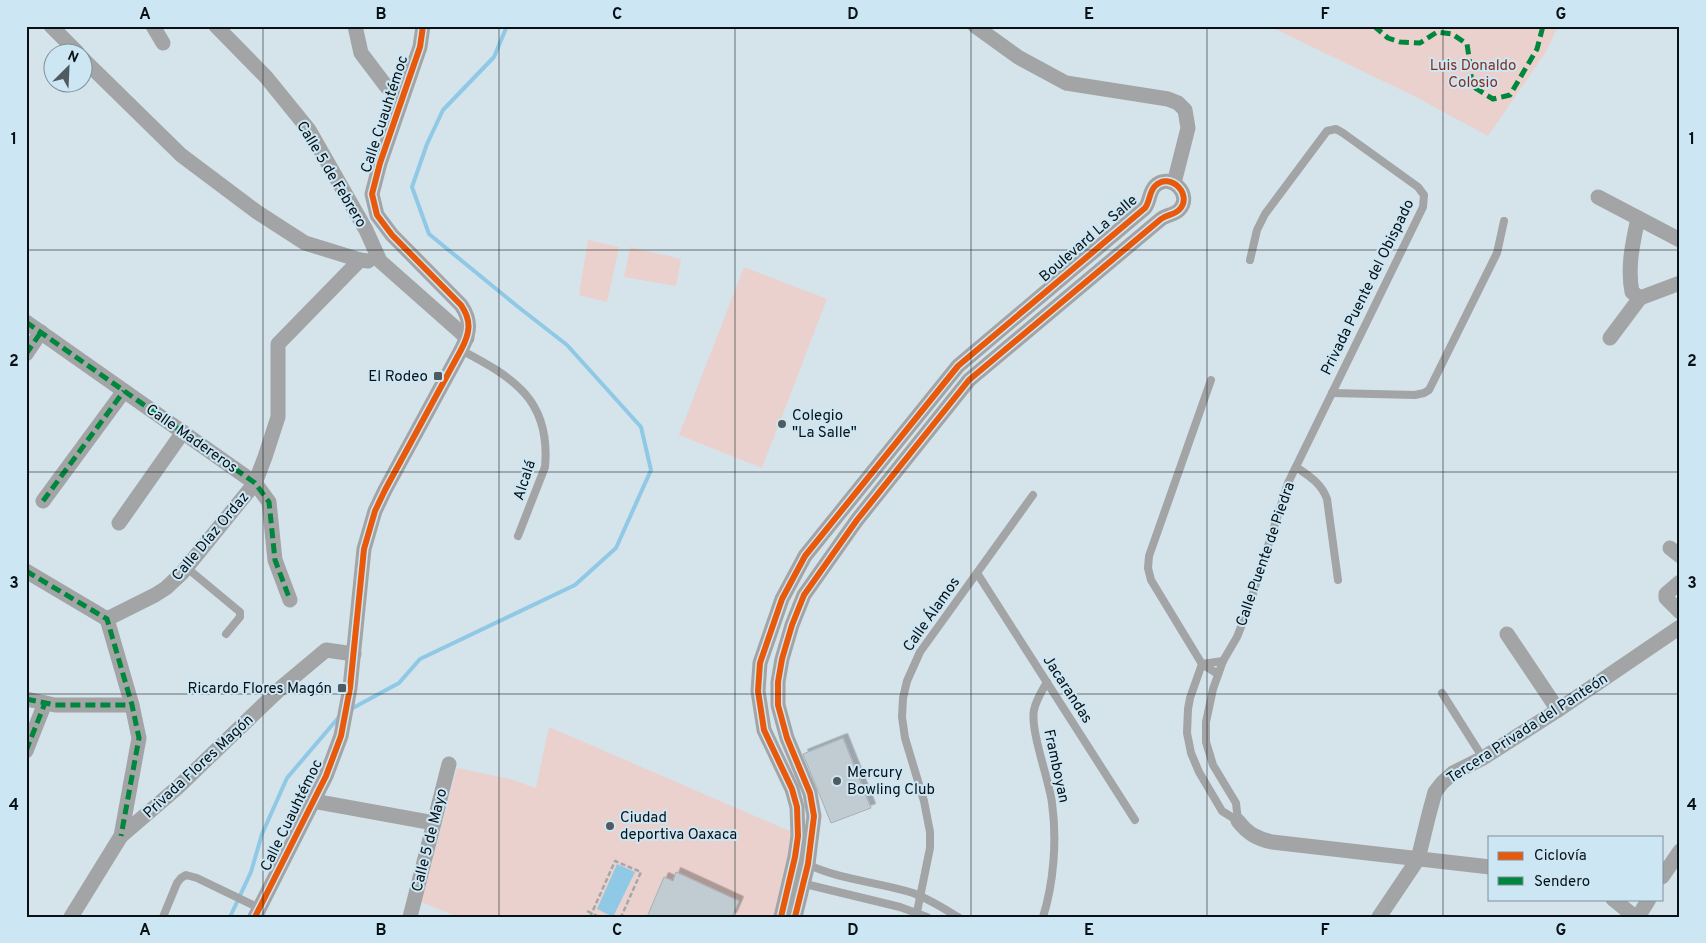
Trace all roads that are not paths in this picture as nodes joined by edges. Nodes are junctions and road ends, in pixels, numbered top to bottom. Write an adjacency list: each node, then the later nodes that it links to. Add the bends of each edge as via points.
1 (51, 26): 7 (street)
2 (153, 26): 8 (street)
3 (216, 26): 18 (street, Calle 5 de Febrero, via 266,77 309,130)
4 (355, 26): 10 (street, via 361,53 386,86)
5 (423, 26): 10 (street, Calle Cuauhtémoc, via 420,47)
6 (975, 26): 11 (street, via 1018,57 1066,83 1178,103 1185,110 1188,128)
7 (67, 42)
8 (163, 43)
9 (92, 68): 16 (street, via 181,156 257,212 305,243)
10 (402, 98): 24 (street, Calle Cuauhtémoc, via 372,194 378,215 392,234 461,305 470,326)
11 (1174, 183): 67 (street, Boulevard La Salle, via 1184,197 1178,211 1161,219 975,374 857,520 804,595 792,625 778,682 778,705 787,738 810,792 814,816); 67 (street, Boulevard La Salle, via 1156,185 1146,208 958,366 805,556 782,598 760,663 758,691 764,730 792,788 797,807)
12 (1598, 197): 13 (street)
13 (1638, 218): 15 (street); 20 (street, via 1630,279 1632,292)
14 (1504, 221): 28 (lane, via 1497,253 1429,390 1415,395)
15 (1680, 240)
16 (360, 260): 18 (street); 31 (street, Calle Díaz Ordaz, via 278,344 278,417)
17 (1250, 260): 28 (lane, Privada Puente del Obispado, via 1257,230 1265,214 1327,131 1336,129 1343,133 1424,194 1422,208)
18 (380, 261): 24 (street)
19 (1680, 283): 20 (street)
20 (1640, 298): 23 (street)
21 (26, 322): 22 (street, Calle Madereros)
22 (41, 332): 25 (street); 27 (street, Calle Madereros)
23 (1610, 338)
24 (464, 344): 35 (lane, Alcalá, via 520,386 537,411 541,425 545,468); 47 (street, Calle Cuauhtémoc, via 375,511 364,549)
25 (26, 354)
26 (1211, 380): 49 (lane, via 1148,563 1151,580)
27 (124, 391): 29 (street, Calle Madereros); 33 (street)
28 (1332, 393): 30 (lane, Calle Puente de Piedra)
29 (183, 432): 31 (street, Calle Madereros); 34 (street)
30 (1296, 466): 39 (lane, via 1323,490); 48 (lane, Calle Puente de Piedra, via 1283,495 1248,609)
31 (254, 482): 36 (street, Calle Díaz Ordaz); 41 (street, Calle Madereros, via 269,502 275,560)
32 (1032, 495): 38 (lane, Calle Álamos)
33 (43, 501)
34 (119, 522)
35 (518, 536)
36 (187, 568): 43 (street, Calle Díaz Ordaz, via 166,588); 45 (lane, via 240,612 240,617)
37 (26, 571): 43 (street)
38 (977, 572): 51 (lane, Jacarandas); 71 (lane, Calle Álamos, via 920,652 902,698 905,738 930,832)
39 (1338, 580)
40 (1680, 582): 42 (street, via 1666,594 1666,598)
41 (290, 600)
42 (1680, 612)
43 (107, 619): 55 (street)
44 (1680, 627): 56 (street, Tercera Privada del Panteón)
45 (226, 634)
46 (1507, 634): 56 (street)
47 (354, 654): 60 (street, Calle Cuauhtémoc, via 345,722); 64 (street, Privada Flores Magón, via 326,650 282,686 177,788)
48 (1223, 661): 49 (lane); 50 (lane, Calle Puente de Piedra)
49 (1202, 664): 50 (lane); 62 (lane, via 1188,709 1189,743 1199,772 1222,811)
50 (1218, 674): 62 (lane, Calle Puente de Piedra, via 1208,707 1206,742 1213,765 1236,803)
51 (1047, 682): 61 (lane, Jacarandas); 83 (lane, Framboyan, via 1037,700 1033,719 1054,821 1053,870)
52 (1442, 693): 58 (lane)
53 (26, 699): 54 (street)
54 (45, 703): 55 (street); 57 (street)
55 (132, 705): 64 (street, via 139,738)
56 (1558, 710): 58 (street, Tercera Privada del Panteón)
57 (26, 751)
58 (1483, 758): 66 (street, Tercera Privada del Panteón, via 1453,773 1436,792)
59 (448, 764): 63 (street, Calle 5 de Mayo)
60 (313, 801): 63 (street); 74 (street, Calle Cuauhtémoc)
61 (1135, 820)
62 (1238, 821): 66 (street, via 1254,836 1272,842)
63 (434, 823): 78 (street, Calle 5 de Mayo)
64 (121, 836): 76 (street, Privada Flores Magón)
65 (1680, 851): 69 (street)
66 (1418, 859): 68 (street); 84 (street)
67 (801, 861): 70 (street, Boulevard La Salle); 71 (lane, via 824,871)
68 (1488, 867)
69 (1664, 874)
70 (797, 882): 75 (lane); 79 (street, Boulevard La Salle); 80 (street, Boulevard La Salle)
71 (920, 896): 75 (lane, Calle Álamos); 82 (lane)
72 (1614, 900): 85 (street)
73 (1648, 900): 85 (street)
74 (255, 909): 77 (lane, via 186,875 177,883)
75 (916, 912): 81 (lane)
76 (71, 917)
77 (163, 917)
78 (410, 917)
79 (781, 917)
80 (795, 917)
81 (927, 917)
82 (958, 917)
83 (1043, 917)
84 (1379, 917)
85 (1637, 917)

